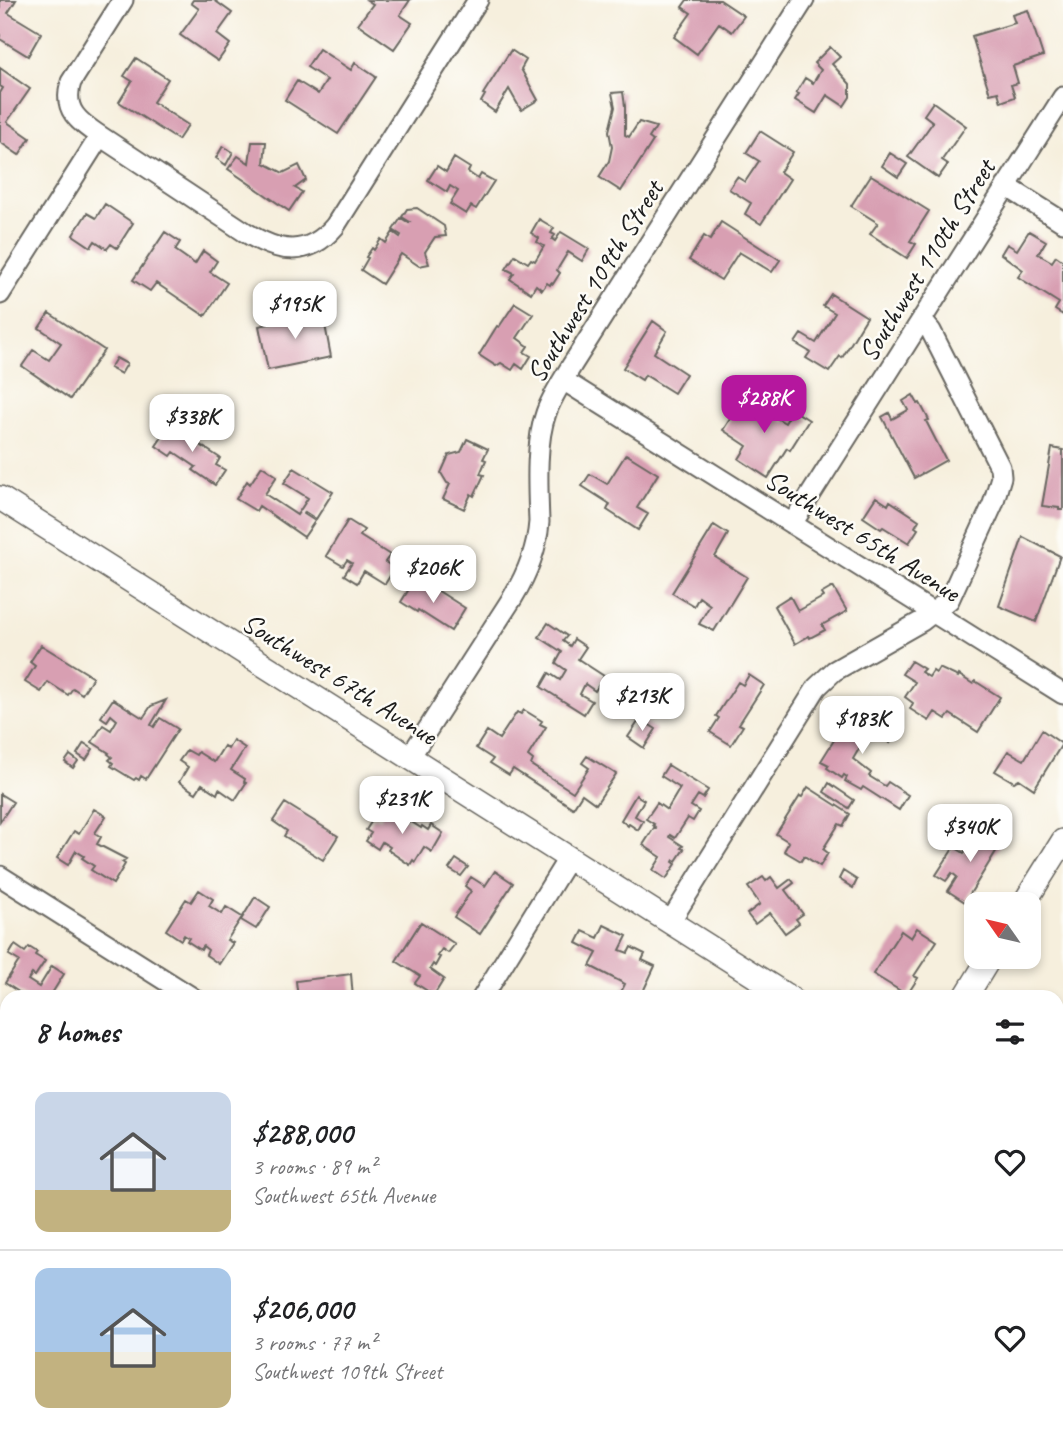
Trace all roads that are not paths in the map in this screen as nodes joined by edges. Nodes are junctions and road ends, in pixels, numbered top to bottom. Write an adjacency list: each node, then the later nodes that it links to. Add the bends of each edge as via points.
1 (123, 0): 5 (street, via 78,69 68,93 73,113)
2 (478, 0): 5 (street, via 341,218 320,241 288,249 256,239)
3 (804, 0): 10 (street, Southwest 109th Street)
4 (1063, 97): 6 (street, Southwest 110th Street)
5 (100, 136): 8 (street)
6 (1006, 186): 7 (street); 9 (street, Southwest 110th Street)
7 (1063, 222)
8 (0, 294)
9 (922, 320): 12 (street, Southwest 110th Street); 13 (street, via 996,457 1001,477 949,600)
10 (563, 380): 12 (street, Southwest 65th Avenue); 15 (street, Southwest 109th Street, via 542,429 538,535 526,573)
11 (0, 498): 15 (main road, Southwest 67th Avenue)
12 (792, 524): 13 (street, Southwest 65th Avenue)
13 (934, 612): 14 (street, Southwest 65th Avenue); 20 (street, via 823,680)
14 (1063, 694)
15 (410, 757): 17 (main road, Southwest 67th Avenue)
16 (1063, 841): 19 (main road)
17 (569, 858): 20 (main road, Southwest 67th Avenue); 23 (street)
18 (0, 876): 22 (street)
19 (1031, 892)
20 (670, 922): 24 (main road, Southwest 67th Avenue)
21 (982, 970): 25 (main road)
22 (180, 990)
23 (487, 990)
24 (777, 990)
25 (970, 990)

